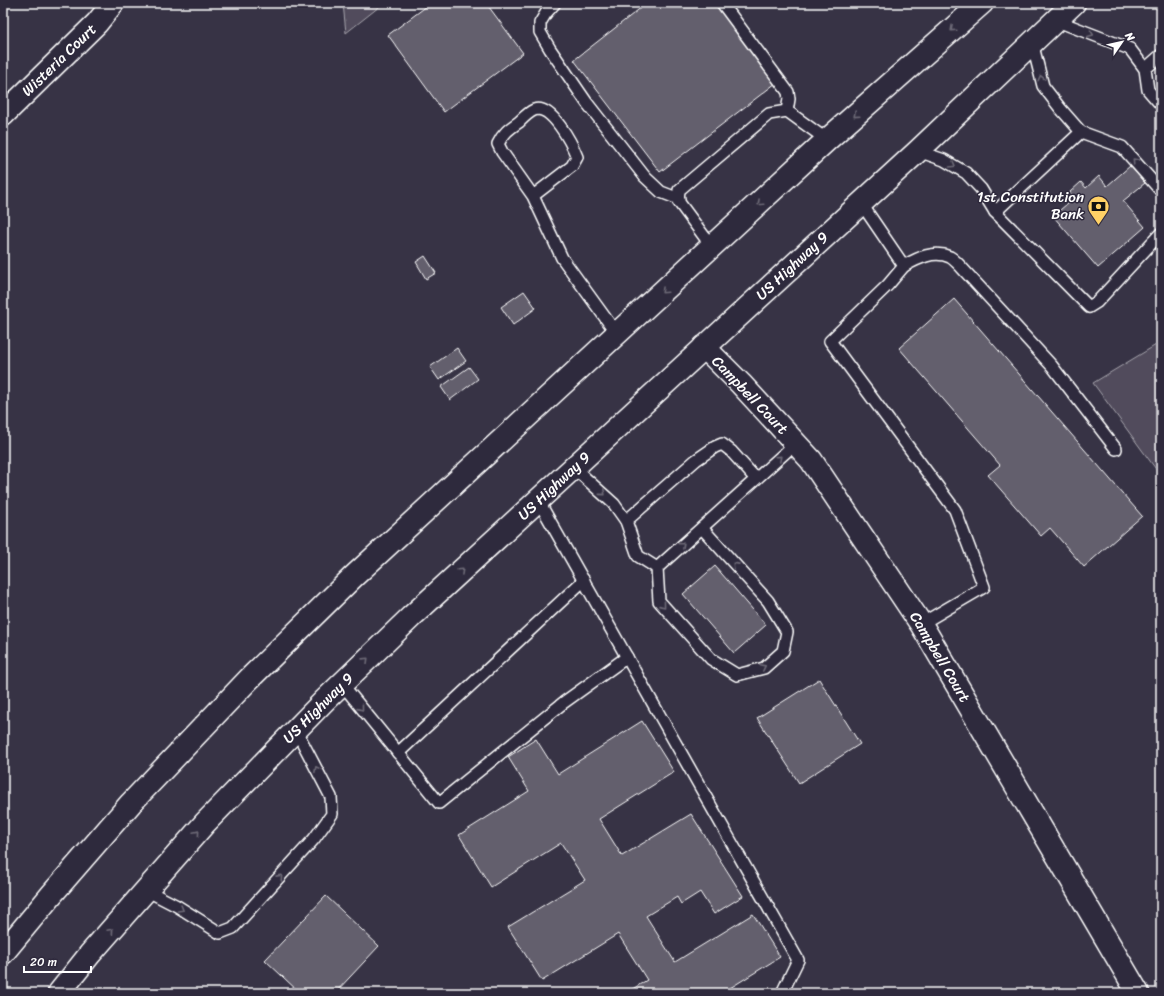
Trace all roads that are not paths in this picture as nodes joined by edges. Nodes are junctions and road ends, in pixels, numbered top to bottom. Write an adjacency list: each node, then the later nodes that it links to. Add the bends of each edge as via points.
1 (113, 3): 12 (main road, Wisteria Court, via 97,23)
2 (555, 3): 18 (lane, via 540,23 540,32 550,49 587,103 645,177 661,192)
3 (722, 3): 11 (lane, via 788,92)
4 (982, 3): 14 (main road, one-way to 14)
5 (1074, 3): 6 (main road, US Highway 9)
6 (1055, 20): 7 (main road, US Highway 9); 9 (lane, one-way to 9, via 1130,49)
7 (1032, 42): 13 (lane, one-way to 7, via 1043,86); 15 (main road, US Highway 9)
8 (1161, 56): 9 (lane)
9 (1145, 68): 10 (lane, via 1148,90)
10 (1161, 105)
11 (787, 111): 14 (lane); 18 (lane, via 769,114 679,190)
12 (3, 115)
13 (1081, 132): 16 (lane, one-way to 13, via 1122,147); 20 (lane)
14 (827, 140): 22 (main road, one-way to 22)
15 (918, 151): 19 (main road, US Highway 9); 20 (lane, one-way to 20, via 944,160 966,173 981,189)
16 (1161, 191)
17 (533, 196): 17 (lane, via 498,144 502,136 534,110 543,109 552,114 573,146 577,157 572,166); 24 (lane, via 562,258)
18 (678, 199): 22 (lane)
19 (861, 203): 23 (lane); 25 (main road, US Highway 9)
20 (995, 212): 21 (lane, via 1089,307 1097,302)
21 (1161, 233)
22 (712, 247): 24 (main road, one-way to 24)
23 (904, 266): 27 (lane, via 918,258 933,254 951,257 1052,366); 35 (lane, via 830,341 955,510 984,587)
24 (617, 334): 41 (main road, via 353,576 250,678 131,803)
25 (704, 347): 26 (main road, Campbell Court); 28 (main road, US Highway 9)
26 (796, 443): 29 (lane, one-way to 26); 35 (main road, Campbell Court, via 811,460)
27 (1116, 449)
28 (574, 468): 30 (main road, US Highway 9); 31 (lane, one-way to 31, via 614,504)
29 (756, 479): 31 (lane, via 722,444 696,460); 32 (lane)
30 (538, 500): 34 (lane); 37 (main road, US Highway 9, one-way to 30)
31 (626, 521): 33 (lane, via 638,556)
32 (702, 528): 33 (lane, one-way to 32); 33 (lane, one-way to 32, via 659,601 711,659 738,675 764,668 783,651 787,632 768,601)
33 (657, 568)
34 (584, 580): 36 (lane); 39 (lane)
35 (921, 624): 44 (main road, Campbell Court)
36 (627, 657): 39 (lane, via 564,703 439,803); 43 (lane, via 798,960)
37 (342, 684): 38 (main road, US Highway 9); 39 (lane, one-way to 39)
38 (296, 730): 40 (main road, US Highway 9, one-way to 38, via 205,823); 40 (lane, one-way to 38, via 220,933 233,928 314,840 332,814 331,797)
39 (398, 753)
40 (146, 890): 42 (main road, US Highway 9, one-way to 40)
41 (3, 953)
42 (59, 993)
43 (782, 993)
44 (1138, 993)

